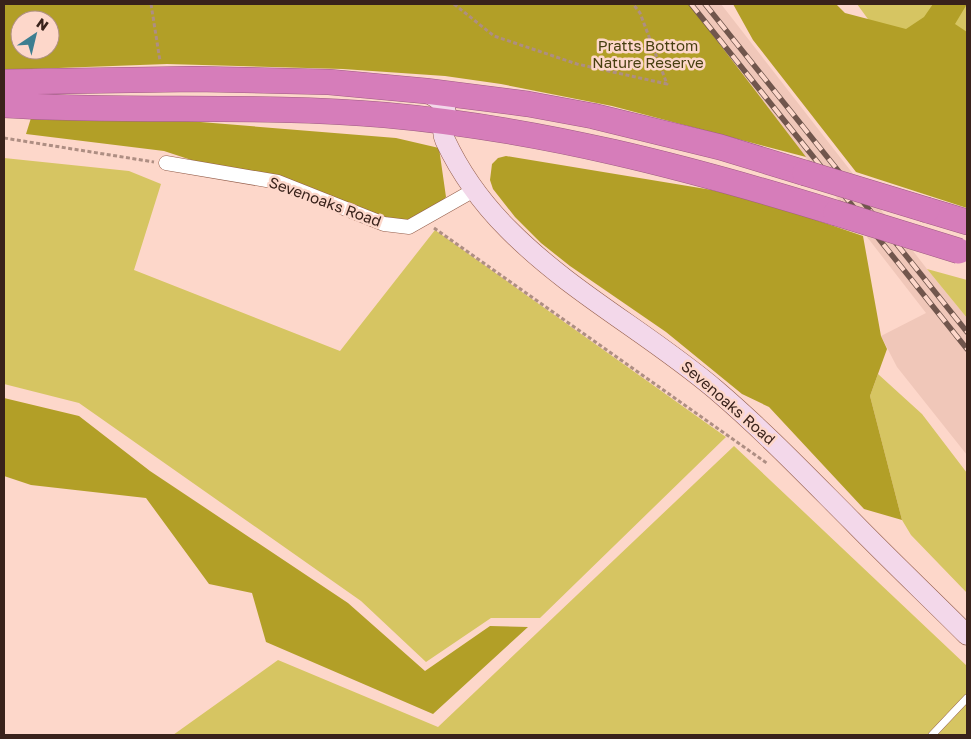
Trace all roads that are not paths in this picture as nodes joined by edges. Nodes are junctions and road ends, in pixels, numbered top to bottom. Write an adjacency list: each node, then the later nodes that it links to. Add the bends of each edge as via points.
1 (4, 82): 2 (highway, via 204,79 329,82)
2 (426, 91): 4 (street, Sevenoaks Road, via 444,104); 7 (highway, bridge, via 593,116 720,147)
3 (4, 105): 4 (highway, via 299,110)
4 (444, 121): 6 (street, Sevenoaks Road, via 444,139); 8 (highway, bridge, via 620,152 707,174)
5 (166, 163): 6 (street, Sevenoaks Road, via 278,182 384,224 409,227)
6 (476, 189): 9 (street, Sevenoaks Road, via 506,227 550,267 673,355 740,411)
7 (967, 222)
8 (963, 252)
9 (967, 635)
10 (967, 698): 11 (lane)
11 (932, 735)

